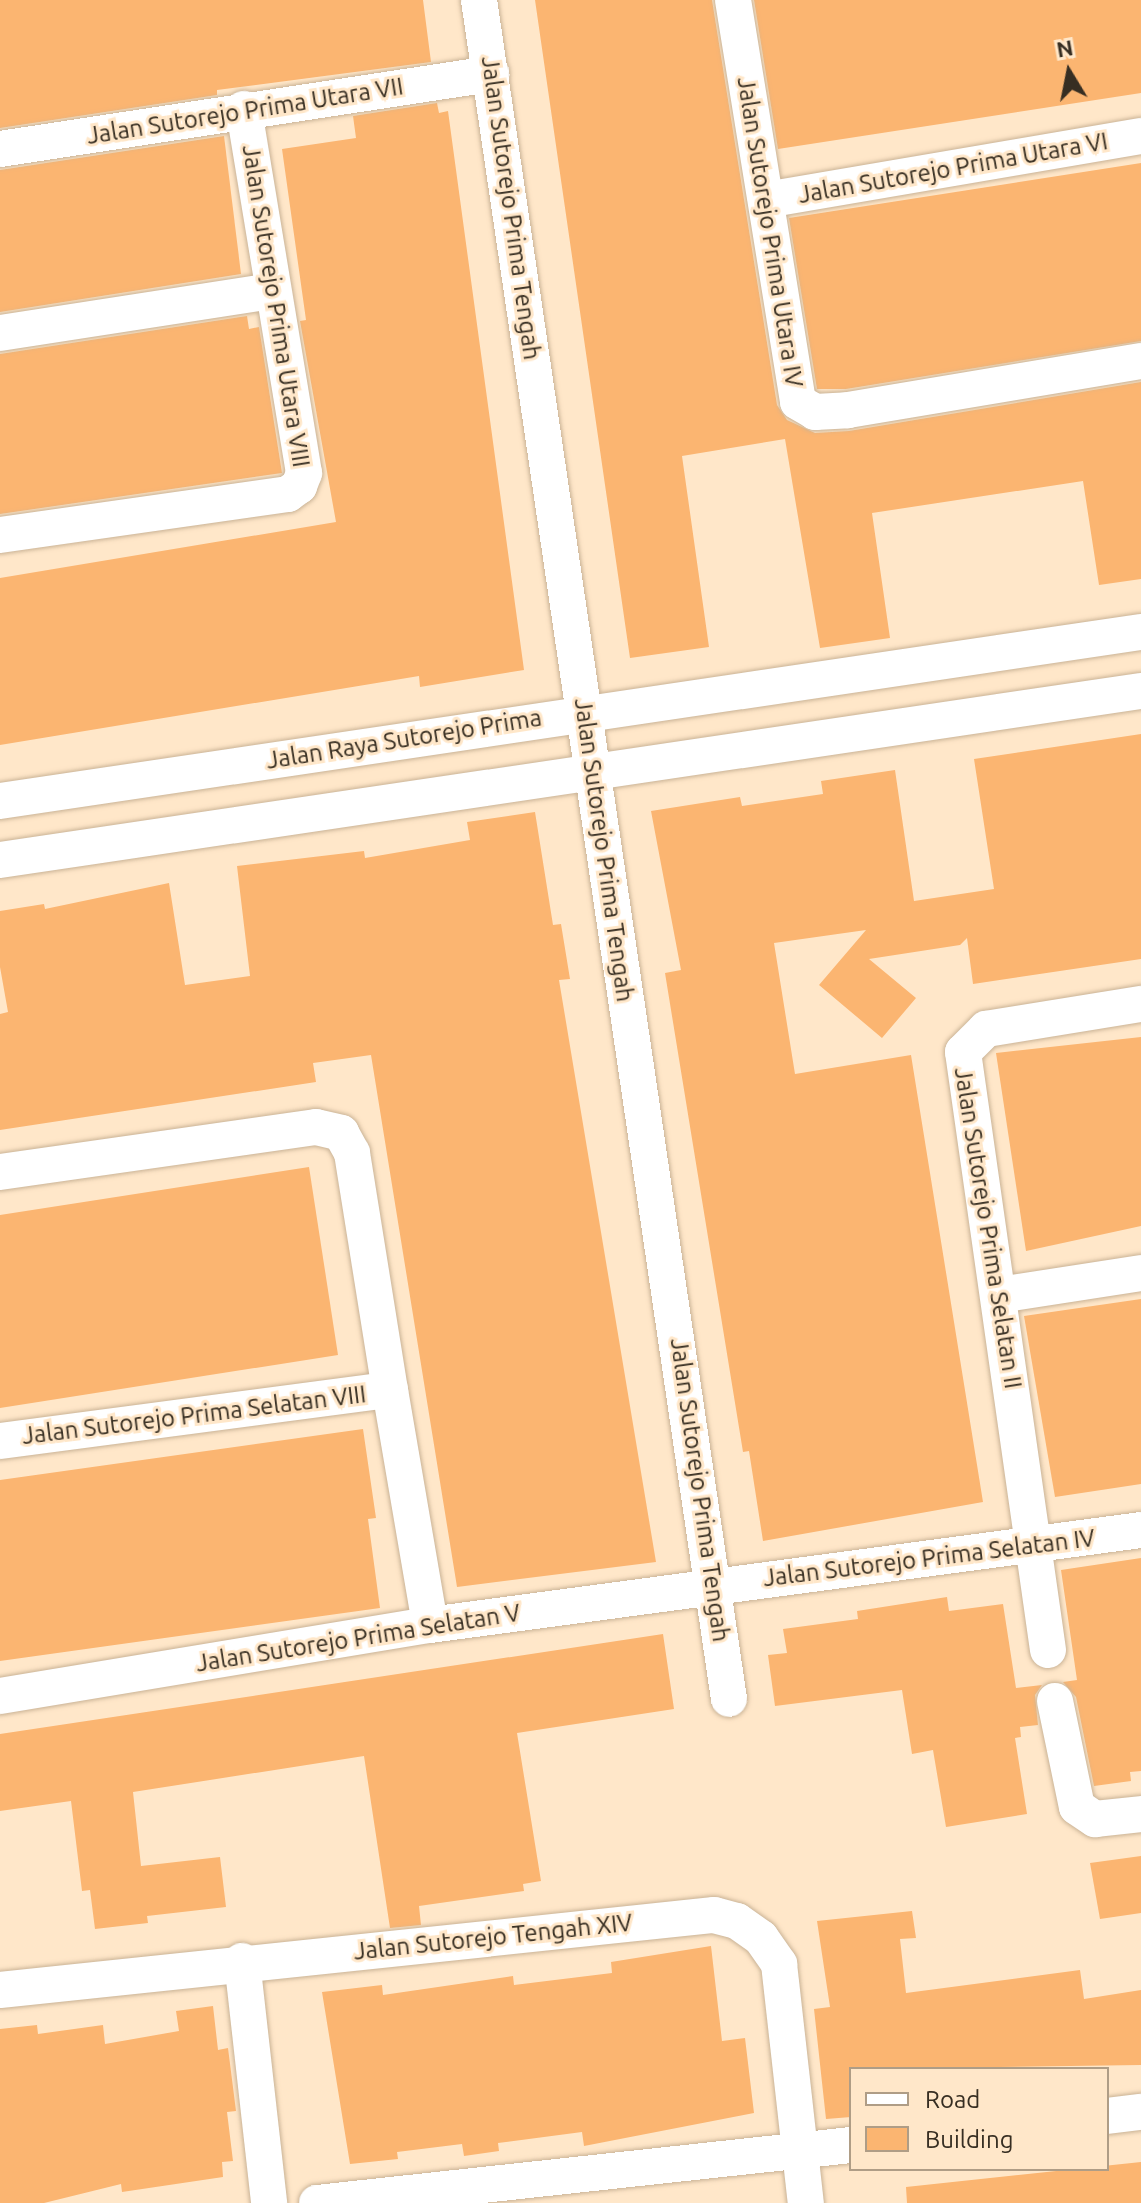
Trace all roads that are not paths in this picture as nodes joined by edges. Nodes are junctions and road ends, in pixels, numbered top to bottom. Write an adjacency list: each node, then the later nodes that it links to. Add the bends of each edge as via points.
1 (479, 0): 3 (street, Jalan Sutorejo Prima Tengah)
2 (733, 0): 7 (street, Jalan Sutorejo Prima Utara IV)
3 (491, 74): 4 (street, Jalan Sutorejo Prima Utara VII); 14 (street, Jalan Sutorejo Prima Tengah)
4 (244, 109): 6 (street, Jalan Sutorejo Prima Utara VII); 8 (street, Jalan Sutorejo Prima Utara VIII)
5 (1141, 136): 7 (street, Jalan Sutorejo Prima Utara VI)
6 (0, 149)
7 (766, 200): 10 (street, Jalan Sutorejo Prima Utara IV, via 794,395 809,410 848,410)
8 (272, 291): 9 (street); 11 (street, Jalan Sutorejo Prima Utara VIII, via 304,473 295,490)
9 (0, 333)
10 (1141, 361)
11 (0, 535)
12 (1141, 632): 14 (street, Jalan Raya Sutorejo Prima)
13 (1141, 691): 15 (street)
14 (585, 711): 15 (street, Jalan Sutorejo Prima Tengah); 16 (street, Jalan Raya Sutorejo Prima)
15 (590, 772): 17 (street); 26 (street, Jalan Sutorejo Prima Tengah)
16 (0, 801)
17 (0, 860)
18 (1141, 1004): 21 (street, Jalan Sutorejo Prima Selatan II, via 986,1029 966,1044 961,1064)
19 (0, 1172): 22 (street, via 316,1127 341,1133 352,1153)
20 (1141, 1273): 21 (street)
21 (999, 1295): 25 (street, Jalan Sutorejo Prima Selatan II)
22 (390, 1390): 23 (street, Jalan Sutorejo Prima Selatan VIII); 27 (street, Jalan Sutorejo Prima Selatan VIII)
23 (0, 1441)
24 (1141, 1530): 25 (street, Jalan Sutorejo Prima Selatan IV)
25 (1036, 1546): 26 (street, Jalan Sutorejo Prima Selatan IV); 28 (street, Jalan Sutorejo Prima Selatan II)
26 (717, 1585): 27 (street, Jalan Sutorejo Prima Selatan V); 30 (street, Jalan Sutorejo Prima Tengah)
27 (430, 1625): 29 (street, Jalan Sutorejo Prima Selatan V)
28 (1048, 1650)
29 (0, 1696)
30 (729, 1699)
31 (1055, 1701): 32 (street, via 1077,1807 1095,1819)
32 (1141, 1814)
33 (242, 1961): 34 (street, Jalan Sutorejo Tengah XIV); 38 (street, Jalan Sutorejo Tengah XIV, via 714,1915 737,1921 761,1938 779,1964); 40 (street)
34 (0, 1990)
35 (1141, 2112): 36 (street)
36 (1109, 2116)
37 (849, 2145): 38 (street)
38 (798, 2151): 39 (street); 42 (street, Jalan Sutorejo Tengah XIV)
39 (518, 2193): 41 (street)
40 (269, 2203)
41 (317, 2203)
42 (806, 2203)

